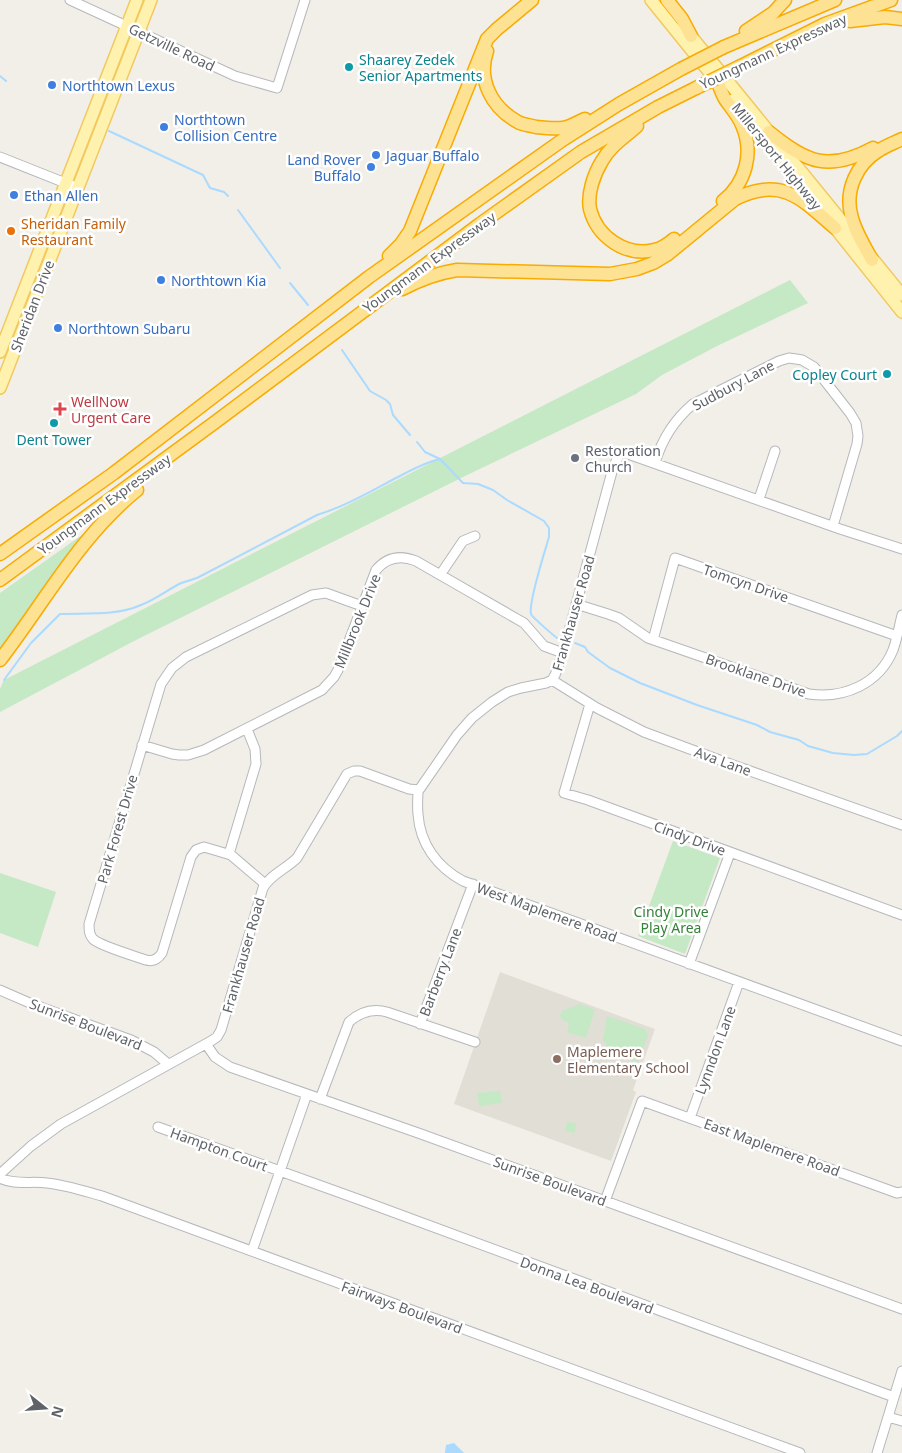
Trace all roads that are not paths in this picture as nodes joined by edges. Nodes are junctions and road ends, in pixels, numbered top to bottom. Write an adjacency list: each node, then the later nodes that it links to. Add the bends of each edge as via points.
1 (70, 0): 15 (street, Getzville Road)
2 (137, 0): 15 (main road, Sheridan Drive)
3 (151, 0): 16 (main road, Sheridan Drive)
4 (304, 0): 16 (street, Getzville Road, via 277,88 235,76)
5 (532, 0): 30 (highway, via 487,39 410,231)
6 (541, 0): 20 (highway, via 500,34 487,51 484,76 488,94 500,110 519,123 564,128)
7 (651, 0): 19 (main road, Millersport Highway)
8 (661, 0): 17 (main road, Millersport Highway)
9 (668, 0): 17 (highway)
10 (785, 0): 18 (highway, via 773,13)
11 (834, 0): 18 (highway, Youngmann Expressway)
12 (891, 0): 14 (highway, Youngmann Expressway)
13 (902, 19): 14 (highway, via 885,17)
14 (825, 24): 21 (highway, Youngmann Expressway, bridge)
15 (127, 26): 16 (street, Getzville Road); 26 (main road, Sheridan Drive)
16 (139, 32): 27 (main road, Sheridan Drive)
17 (691, 36): 22 (main road, Millersport Highway)
18 (724, 47): 20 (highway, Youngmann Expressway, bridge)
19 (717, 82): 21 (highway, via 736,112 747,141 748,157 740,184 663,247 630,250 607,237 597,225 590,208 591,188 607,154); 28 (main road, Millersport Highway)
20 (619, 104): 30 (highway, Youngmann Expressway, via 561,141)
21 (658, 107): 32 (highway, Youngmann Expressway, via 581,152)
22 (769, 132): 23 (highway, via 799,154 821,162 857,157); 29 (main road, Millersport Highway)
23 (902, 132)
24 (902, 138): 29 (highway, via 868,158 852,183 851,215)
25 (0, 157): 26 (street)
26 (66, 183): 27 (street); 34 (main road, Sheridan Drive)
27 (78, 188): 35 (main road, Sheridan Drive)
28 (835, 228): 32 (highway, via 795,196 776,190 760,190 735,199 668,254 637,269 610,274 457,270 411,284); 33 (main road, Millersport Highway)
29 (872, 260): 31 (main road, Millersport Highway)
30 (370, 277): 43 (highway, Youngmann Expressway, via 114,473)
31 (902, 295)
32 (371, 305): 36 (highway, Youngmann Expressway)
33 (902, 312)
34 (0, 352)
35 (0, 388)
36 (214, 423): 45 (highway, Youngmann Expressway); 52 (highway, via 124,499 100,525)
37 (775, 451): 39 (street)
38 (655, 463): 39 (street, Frankhauser Road); 40 (street, Sudbury Lane, via 670,428 693,404 779,361 789,358 802,360 814,367 850,413 857,430 857,444); 46 (street, Frankhauser Road, via 626,453 617,456)
39 (759, 499): 40 (street, Frankhauser Road)
40 (834, 526): 42 (street, Frankhauser Road)
41 (474, 536): 44 (street, via 463,541)
42 (902, 549)
43 (0, 554)
44 (440, 575): 47 (street, Millbrook Drive, via 403,557 386,561 376,570); 51 (street, Millbrook Drive, via 524,623 544,646)
45 (0, 580)
46 (576, 604): 50 (street, Brooklane Drive, via 619,618); 51 (street, Frankhauser Road)
47 (362, 606): 55 (street, Millbrook Drive, via 338,670 328,684); 56 (street, Park Forest Drive, via 326,593 312,595 186,657 172,668 161,684)
48 (902, 615): 49 (street, Brooklane Drive)
49 (897, 636): 50 (street, Brooklane Drive, via 888,660 875,676 849,691 829,695 809,694); 50 (street, Tomcyn Drive, via 675,558)
50 (653, 640)
51 (563, 653): 53 (street, Frankhauser Road)
52 (0, 660)
53 (552, 680): 54 (street, Ava Lane); 57 (street, Frankhauser Road, via 512,690 472,718)
54 (590, 704): 58 (street, Ava Lane, via 671,742); 59 (street, Cindy Drive, via 564,793)
55 (247, 729): 56 (street, Millbrook Drive, via 188,755); 60 (street, via 255,749 256,764)
56 (142, 745): 60 (street, Park Forest Drive, via 89,924 93,939 146,960 157,959 162,953 192,853 204,847)
57 (418, 790): 61 (street, Frankhauser Road, via 360,771 349,773 296,858); 62 (street, West Maplemere Road, via 419,824 430,852 445,869)
58 (902, 825)
59 (730, 853): 63 (street, Cindy Drive); 64 (street)
60 (229, 854): 61 (street, Park Forest Drive)
61 (265, 884): 70 (street, Frankhauser Road, via 221,1030)
62 (473, 884): 64 (street, West Maplemere Road); 67 (street, Barberry Lane)
63 (902, 916)
64 (689, 964): 65 (street, West Maplemere Road)
65 (740, 982): 68 (street, West Maplemere Road); 74 (street, Lynndon Lane)
66 (0, 990): 71 (street, Sunrise Boulevard, via 131,1040)
67 (420, 1024): 69 (street); 73 (street, Barberry Lane, via 383,1011 370,1010 357,1015 349,1022)
68 (902, 1041)
69 (475, 1042)
70 (206, 1044): 71 (street, Frankhauser Road); 72 (street, Sunrise Boulevard, via 215,1057 230,1067)
71 (168, 1064): 77 (street, Frankhauser Road, via 61,1124)
72 (307, 1094): 73 (street, Sunrise Boulevard); 76 (street)
73 (320, 1098): 80 (street, Sunrise Boulevard)
74 (690, 1118): 79 (street, East Maplemere Road); 80 (street, East Maplemere Road, via 642,1100)
75 (158, 1127): 76 (street, Hampton Court)
76 (281, 1172): 81 (street); 84 (street, Donna Lea Boulevard)
77 (0, 1174)
78 (0, 1178): 81 (street, Fairways Boulevard, via 86,1191)
79 (902, 1192)
80 (605, 1201): 82 (street, Sunrise Boulevard)
81 (252, 1251): 88 (street, Fairways Boulevard)
82 (902, 1309)
83 (902, 1371): 84 (street)
84 (894, 1397): 85 (street)
85 (888, 1417): 86 (street); 87 (street)
86 (902, 1421)
87 (878, 1449)
88 (800, 1453)

